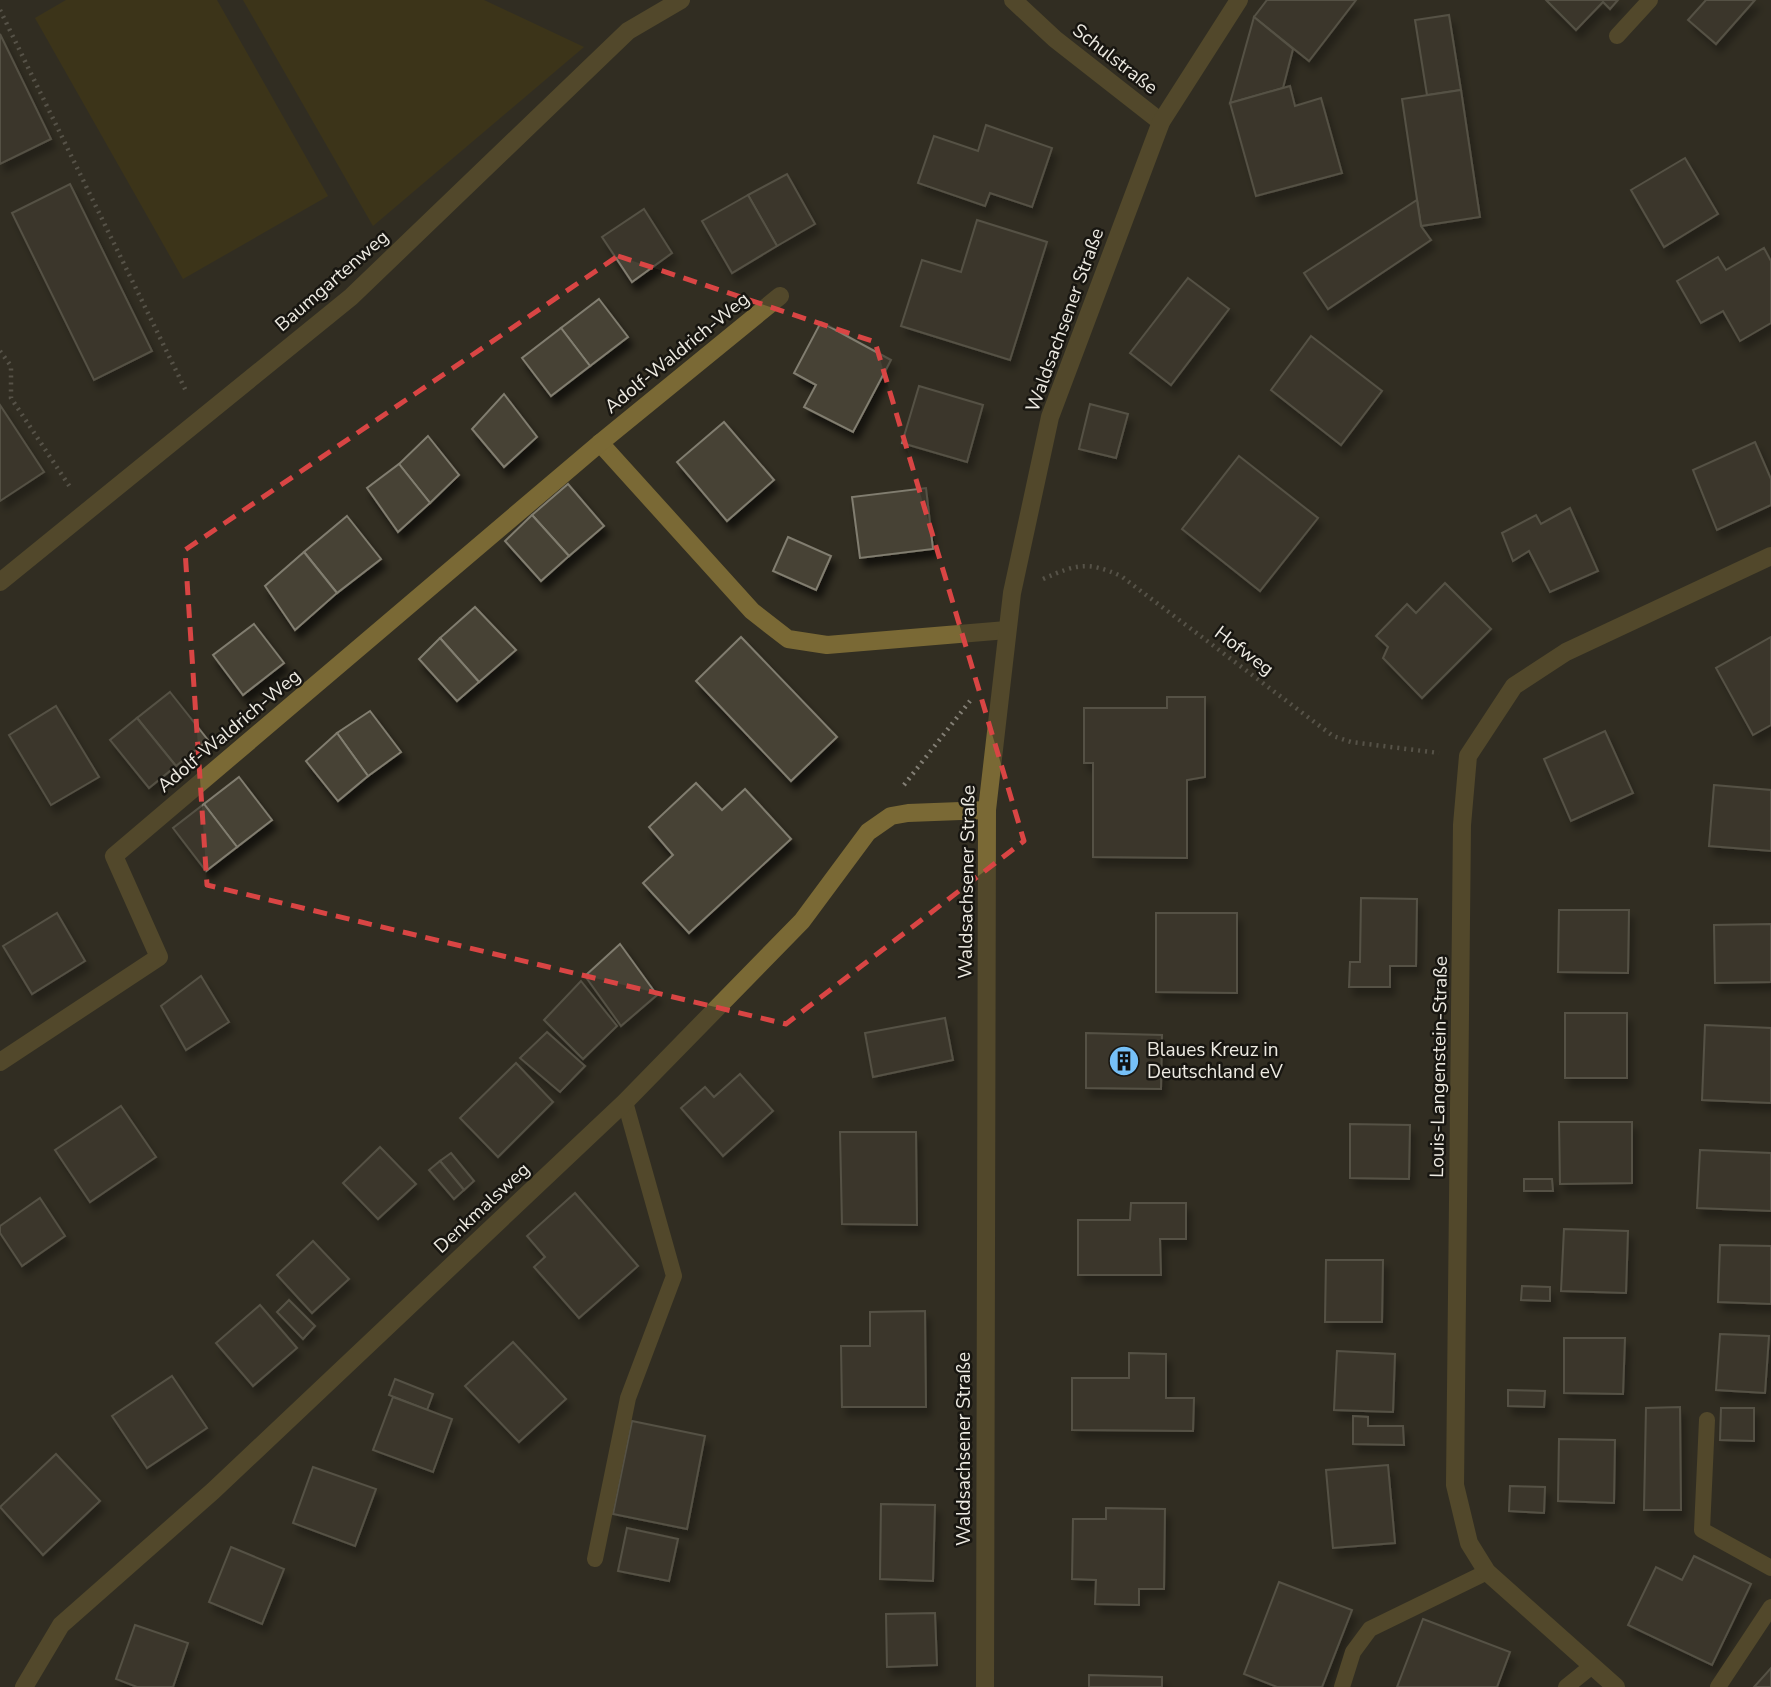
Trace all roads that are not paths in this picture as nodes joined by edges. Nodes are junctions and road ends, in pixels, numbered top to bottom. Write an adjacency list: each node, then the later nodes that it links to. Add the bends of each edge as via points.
1 (681, 0): 10 (street, Baumgartenweg, via 628,31 351,297)
2 (1013, 0): 6 (street, Schulstraße)
3 (1240, 0): 6 (street, Waldsachsener Straße)
4 (1650, 0): 5 (lane)
5 (1617, 36)
6 (1161, 122): 11 (street, Waldsachsener Straße, via 1050,417)
7 (780, 296): 8 (street, Adolf-Waldrich-Weg)
8 (600, 443): 11 (street, Adolf-Waldrich-Weg, via 752,611 788,639 827,645); 13 (street, Adolf-Waldrich-Weg, via 114,856 159,957)
9 (1771, 556): 18 (street, Louis-Langenstein-Straße, via 1566,652 1514,686 1468,756 1462,825 1455,1485 1469,1543)
10 (0, 582)
11 (1007, 630): 12 (street, Waldsachsener Straße)
12 (987, 810): 14 (street, Denkmalsweg, via 891,816 868,832 802,921); 22 (street, Waldsachsener Straße)
13 (0, 1062)
14 (625, 1102): 16 (lane, via 674,1276 628,1398); 21 (street, Denkmalsweg, via 213,1491 61,1625)
15 (1707, 1420): 17 (lane, via 1702,1530)
16 (595, 1559)
17 (1771, 1568)
18 (1487, 1572): 20 (street, Louis-Langenstein-Straße); 23 (lane, via 1370,1629 1353,1652)
19 (1771, 1608): 26 (lane)
20 (1592, 1667): 24 (lane); 25 (street, Louis-Langenstein-Straße)
21 (24, 1687)
22 (985, 1687)
23 (1342, 1687)
24 (1566, 1687)
25 (1616, 1687)
26 (1718, 1687)

